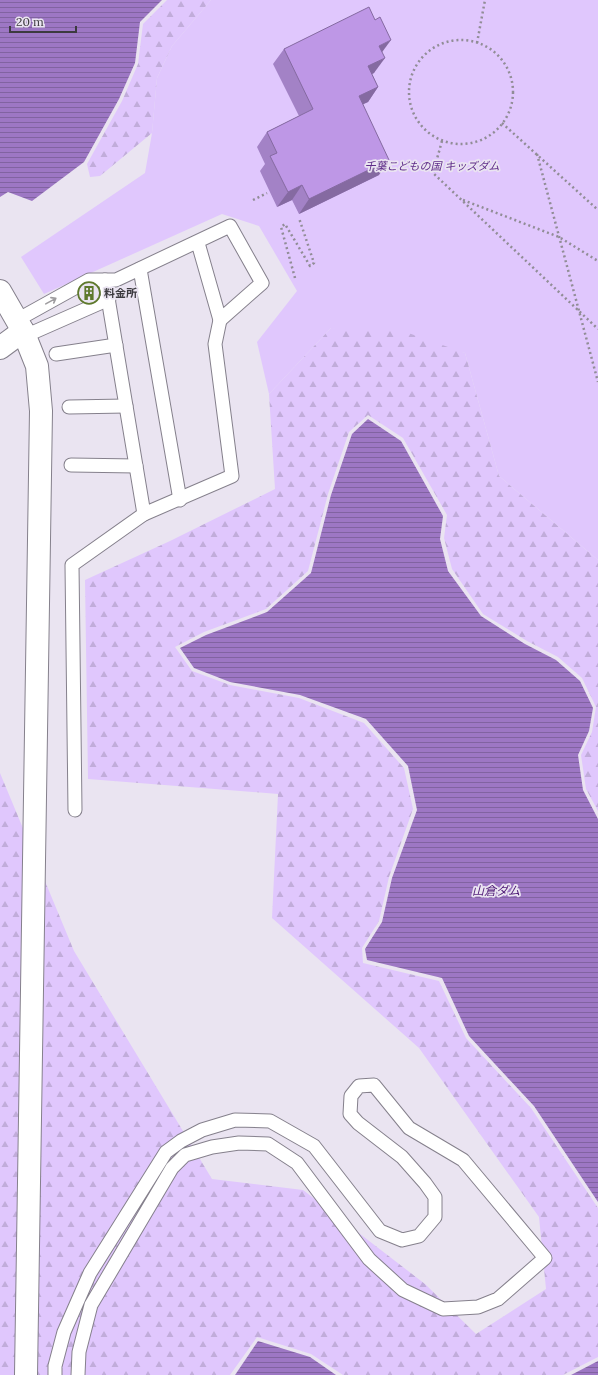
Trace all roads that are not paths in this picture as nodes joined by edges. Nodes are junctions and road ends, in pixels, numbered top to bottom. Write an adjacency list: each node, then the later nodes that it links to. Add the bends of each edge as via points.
1 (198, 243): 2 (lane); 6 (lane); 6 (lane, via 230,226 262,283)
2 (140, 269): 3 (lane); 15 (lane)
3 (111, 280): 5 (lane); 7 (lane, one-way to 3, via 89,280)
4 (0, 291): 7 (street)
5 (109, 299): 7 (lane); 8 (lane)
6 (220, 320): 15 (lane, via 215,344 232,476)
7 (21, 329): 9 (street); 18 (street, via 37,366 41,411)
8 (116, 345): 10 (lane); 11 (lane)
9 (0, 348)
10 (56, 354)
11 (126, 406): 12 (lane); 14 (lane)
12 (69, 407)
13 (71, 465): 14 (lane)
14 (136, 466): 16 (lane)
15 (180, 500): 16 (lane)
16 (144, 514): 17 (lane, via 72,565)
17 (75, 810)
18 (26, 1375)
19 (55, 1375): 20 (lane, via 64,1332 90,1272 166,1152 202,1130 235,1120 270,1121 314,1146 380,1231 402,1240 420,1236 435,1218 435,1197 402,1157 350,1114 351,1096 359,1086 374,1085 409,1128 463,1160 545,1258 498,1299 478,1307 443,1309 403,1290 370,1259 297,1163 268,1144 239,1143 212,1147 185,1155 172,1168 102,1286 89,1312 79,1352)
20 (78, 1375)

